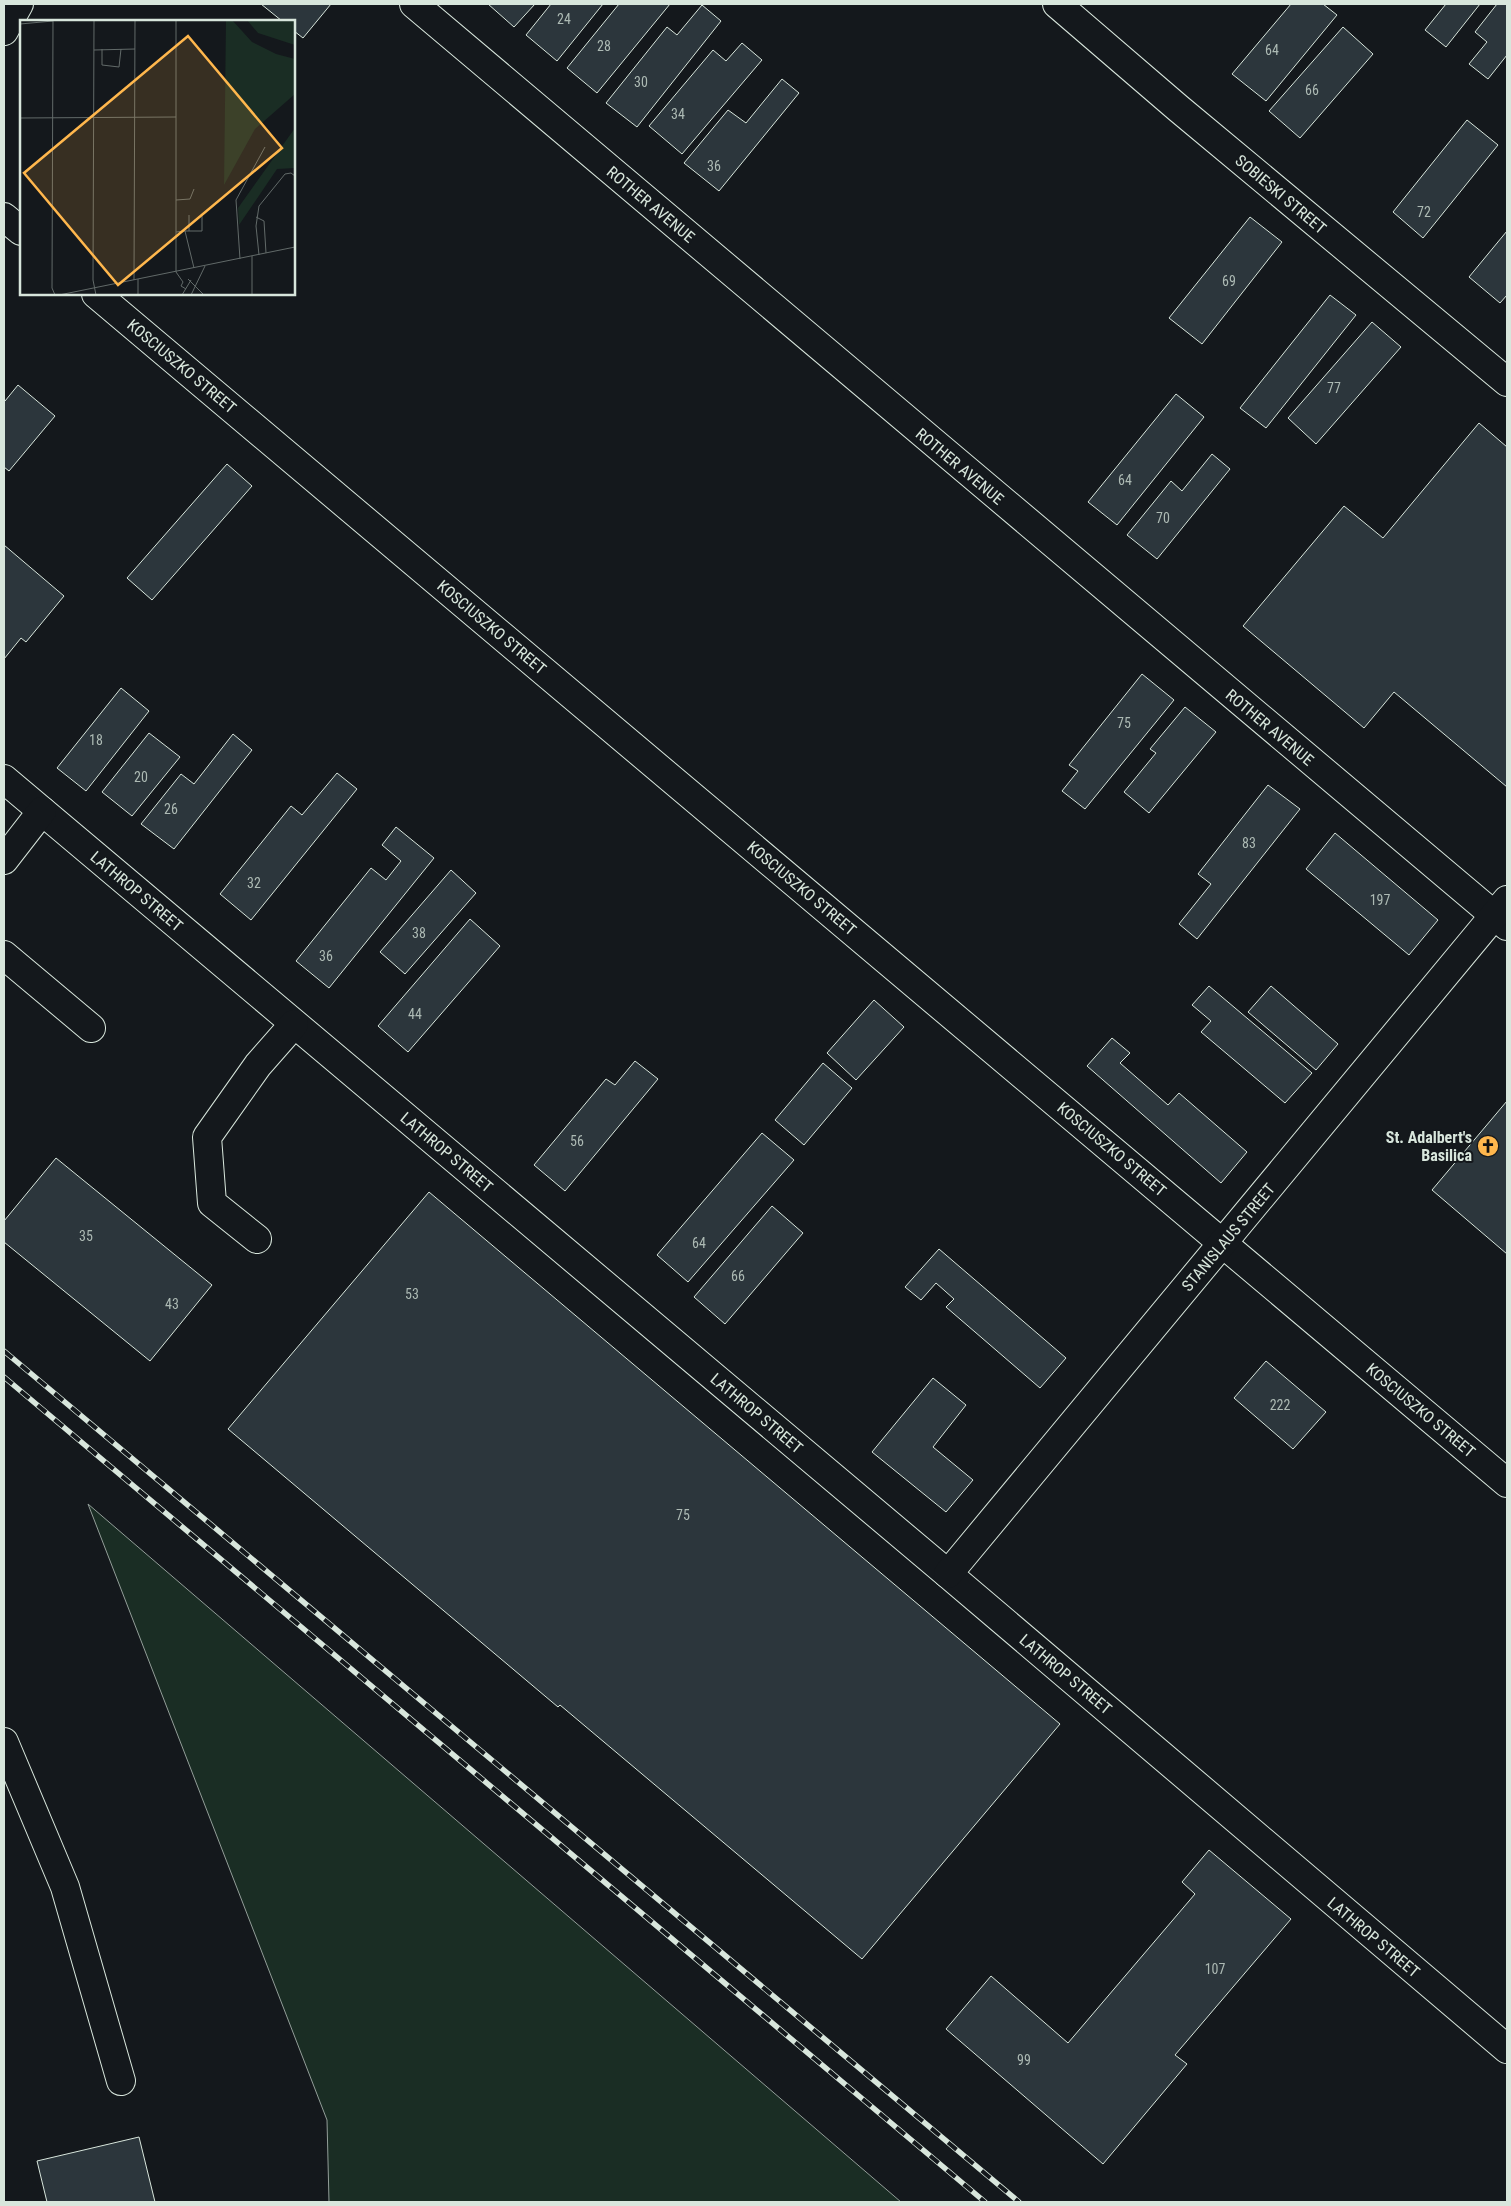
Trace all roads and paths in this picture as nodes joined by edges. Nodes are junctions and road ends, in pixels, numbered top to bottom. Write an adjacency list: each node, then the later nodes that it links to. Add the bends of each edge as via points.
1 (19, 4): 4 (street)
2 (414, 4): 12 (street, ROTHER AVENUE)
3 (1057, 4): 8 (street, SOBIESKI STREET)
4 (4, 31)
5 (4, 217): 6 (street)
6 (20, 230)
7 (97, 295): 17 (street, KOSCIUSZKO STREET)
8 (1507, 382)
9 (4, 779): 10 (street, LATHROP STREET)
10 (42, 811): 11 (street); 14 (street, LATHROP STREET)
11 (4, 860)
12 (1503, 914): 17 (street, STANISLAUS STREET)
13 (4, 955): 15 (street)
14 (294, 1024): 16 (street, via 258,1065 207,1137 212,1203); 19 (street, LATHROP STREET)
15 (91, 1028)
16 (257, 1239)
17 (1224, 1242): 18 (street, KOSCIUSZKO STREET); 19 (street, STANISLAUS STREET)
18 (1507, 1483)
19 (948, 1574): 21 (street, LATHROP STREET)
20 (4, 1742): 22 (street, via 65,1887)
21 (1507, 2049)
22 (121, 2081)

